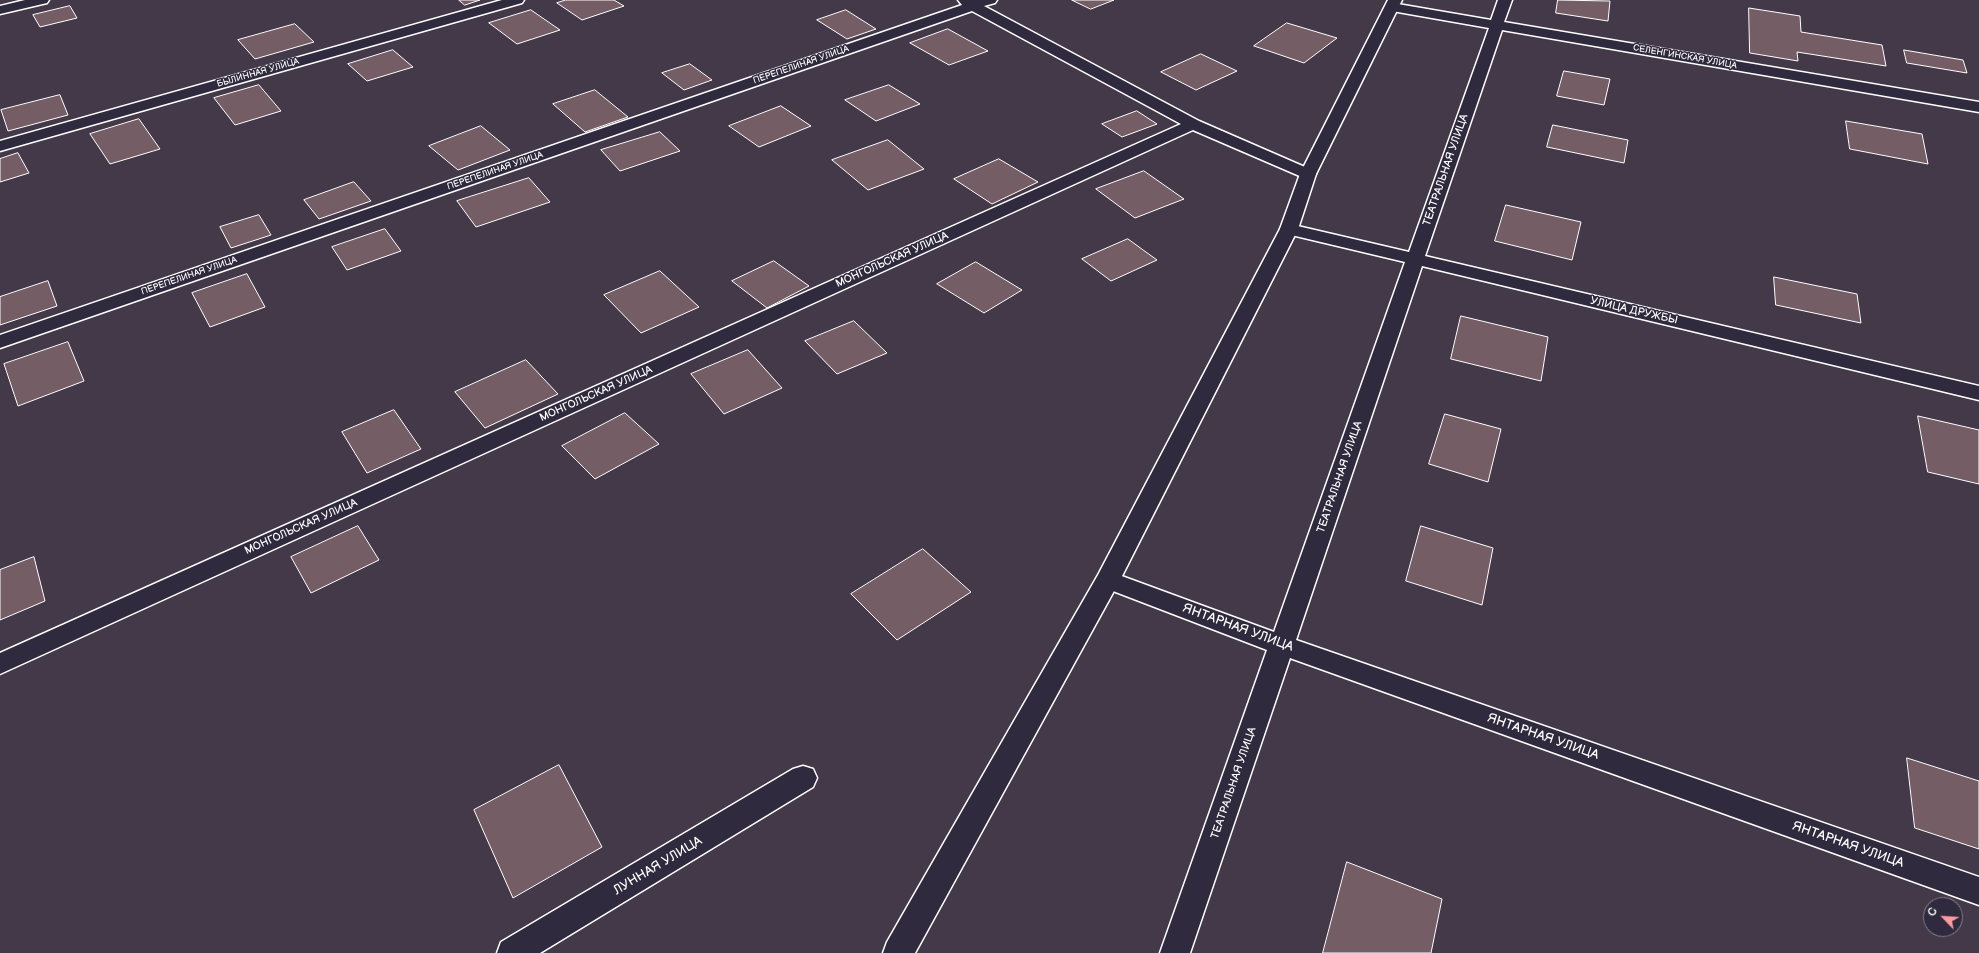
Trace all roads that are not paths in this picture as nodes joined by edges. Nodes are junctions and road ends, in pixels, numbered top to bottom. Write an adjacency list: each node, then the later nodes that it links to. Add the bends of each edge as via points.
1 (42, 0): 7 (street)
2 (517, 0): 11 (street, БЫЛИННАЯ УЛИЦА)
3 (990, 0): 5 (street, ПЕРЕПЕЛИНАЯ УЛИЦА)
4 (1504, 0): 8 (street, ТЕАТРАЛЬНАЯ УЛИЦА)
5 (967, 3): 10 (street); 15 (street, ПЕРЕПЕЛИНАЯ УЛИЦА)
6 (1394, 3): 8 (street, СЕЛЕНГИНСКАЯ УЛИЦА); 12 (street)
7 (0, 10)
8 (1496, 25): 9 (street, СЕЛЕНГИНСКАЯ УЛИЦА); 14 (street, ТЕАТРАЛЬНАЯ УЛИЦА)
9 (1979, 107)
10 (1193, 124): 12 (street); 19 (street, МОНГОЛЬСКАЯ УЛИЦА)
11 (0, 146)
12 (1308, 174): 13 (street)
13 (1289, 229): 14 (street, УЛИЦА ДРУЖБЫ); 17 (street)
14 (1415, 260): 16 (street, УЛИЦА ДРУЖБЫ); 18 (street, ТЕАТРАЛЬНАЯ УЛИЦА)
15 (0, 342)
16 (1979, 393)
17 (1108, 580): 18 (street, ЯНТАРНАЯ УЛИЦА); 23 (street)
18 (1282, 645): 21 (street, ЯНТАРНАЯ УЛИЦА); 24 (street, ТЕАТРАЛЬНАЯ УЛИЦА)
19 (0, 664)
20 (804, 778): 22 (street, ЛУННАЯ УЛИЦА)
21 (1979, 891)
22 (512, 953)
23 (898, 953)
24 (1175, 953)

